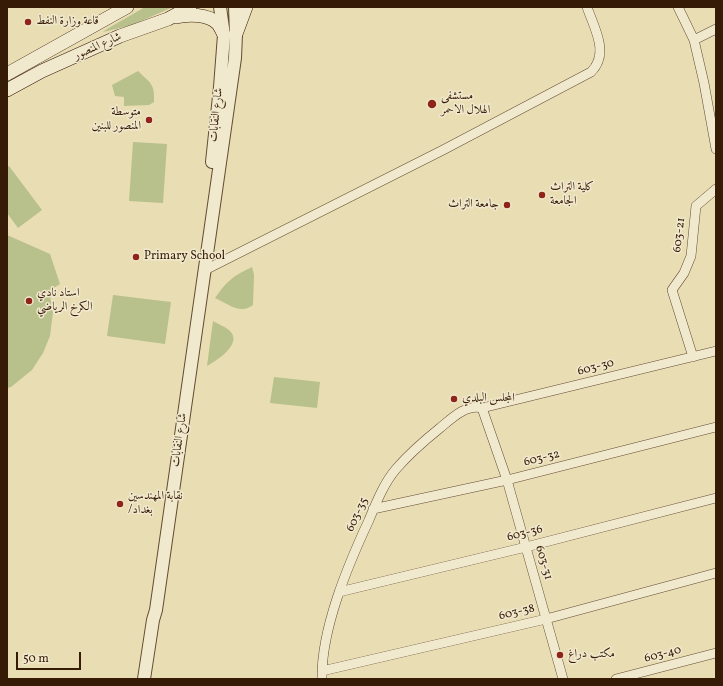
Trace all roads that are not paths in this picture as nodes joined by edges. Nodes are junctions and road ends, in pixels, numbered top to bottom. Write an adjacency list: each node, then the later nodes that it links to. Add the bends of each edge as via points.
1 (127, 7): 12 (main road, شارع المنصور)
2 (190, 7): 8 (main road, شارع المنصور)
3 (220, 7): 10 (street, شارع النقابات)
4 (235, 7): 10 (street, شارع النقابات)
5 (246, 7): 10 (main road)
6 (587, 7): 16 (street, via 601,49 599,62 591,72 444,150)
7 (678, 7): 11 (street)
8 (168, 19): 10 (main road, via 204,17 214,21); 13 (main road, شارع المنصور, via 120,36 42,71)
9 (716, 28): 11 (street)
10 (230, 34): 16 (street, شارع النقابات, via 234,65)
11 (694, 40): 14 (street)
12 (7, 74)
13 (7, 90)
14 (716, 149)
15 (716, 189): 18 (street, 603-21, via 696,206 691,256 684,273 672,290)
16 (205, 270): 27 (street, شارع النقابات)
17 (716, 351): 18 (street, 603-30)
18 (694, 357): 19 (street, 603-30)
19 (482, 408): 21 (street, 603-31); 23 (street, 603-35, via 471,407 460,412 411,455 396,469)
20 (716, 427): 21 (street, 603-32)
21 (508, 480): 23 (street, 603-32); 24 (street, 603-31)
22 (716, 498): 24 (street, 603-36)
23 (373, 509): 26 (street, 603-35)
24 (526, 546): 26 (street, 603-36); 28 (street, 603-31)
25 (716, 573): 28 (street, 603-38)
26 (339, 592): 30 (street, 603-35, via 324,650)
27 (156, 610): 31 (street, شارع النقابات); 32 (street, شارع النقابات, via 157,630)
28 (546, 619): 30 (street, 603-38); 33 (street, 603-31)
29 (716, 653): 34 (street, 603-40)
30 (322, 675)
31 (144, 679)
32 (151, 679)
33 (563, 679)
34 (616, 679)

